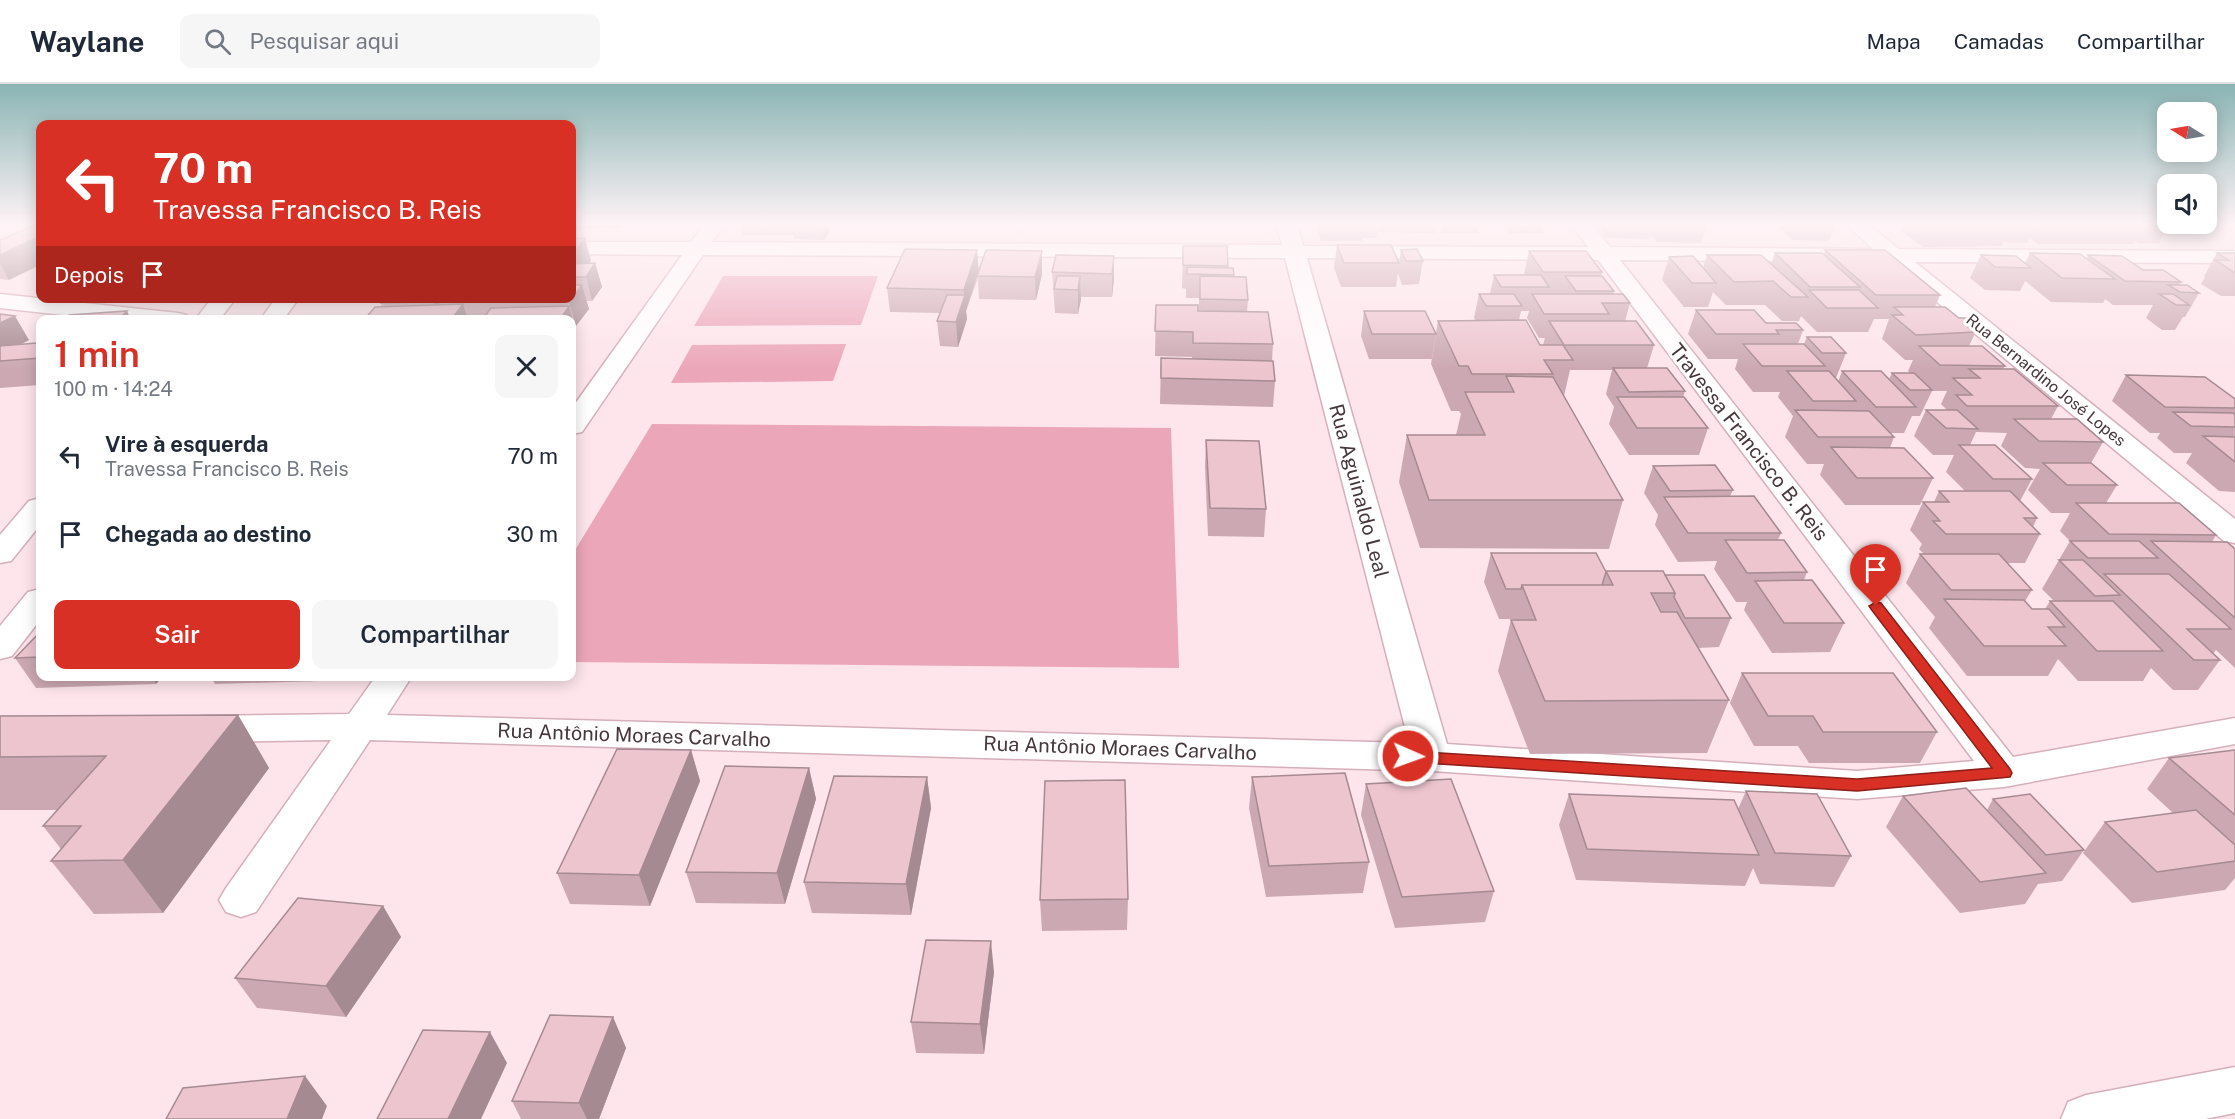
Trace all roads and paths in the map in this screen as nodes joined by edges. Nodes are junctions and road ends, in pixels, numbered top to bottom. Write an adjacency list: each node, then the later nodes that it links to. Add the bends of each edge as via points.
1 (679, 273): 11 (street)
2 (1300, 273): 21 (street, Rua Aguinaldo Leal)
3 (1619, 273): 22 (street, Travessa Francisco B. Reis)
4 (1916, 273): 13 (street, Rua Bernardino José Lopes)
5 (0, 301): 8 (street)
6 (221, 303): 9 (street)
7 (284, 303): 10 (street)
8 (131, 315)
9 (210, 315)
10 (274, 315)
11 (576, 420)
12 (36, 512): 14 (street)
13 (2235, 534)
14 (0, 554)
15 (36, 604): 16 (street)
16 (0, 648)
17 (392, 681): 18 (street)
18 (360, 727): 19 (street, Rua Antônio Moraes Carvalho); 21 (street, Rua Antônio Moraes Carvalho); 23 (street)
19 (172, 729)
20 (2235, 731): 22 (street, Rua Antônio Moraes Carvalho)
21 (1432, 757): 22 (street, Rua Antônio Moraes Carvalho, via 1857,785)
22 (2004, 773)
23 (241, 900)
24 (2235, 1090): 25 (street)
25 (2086, 1119)

